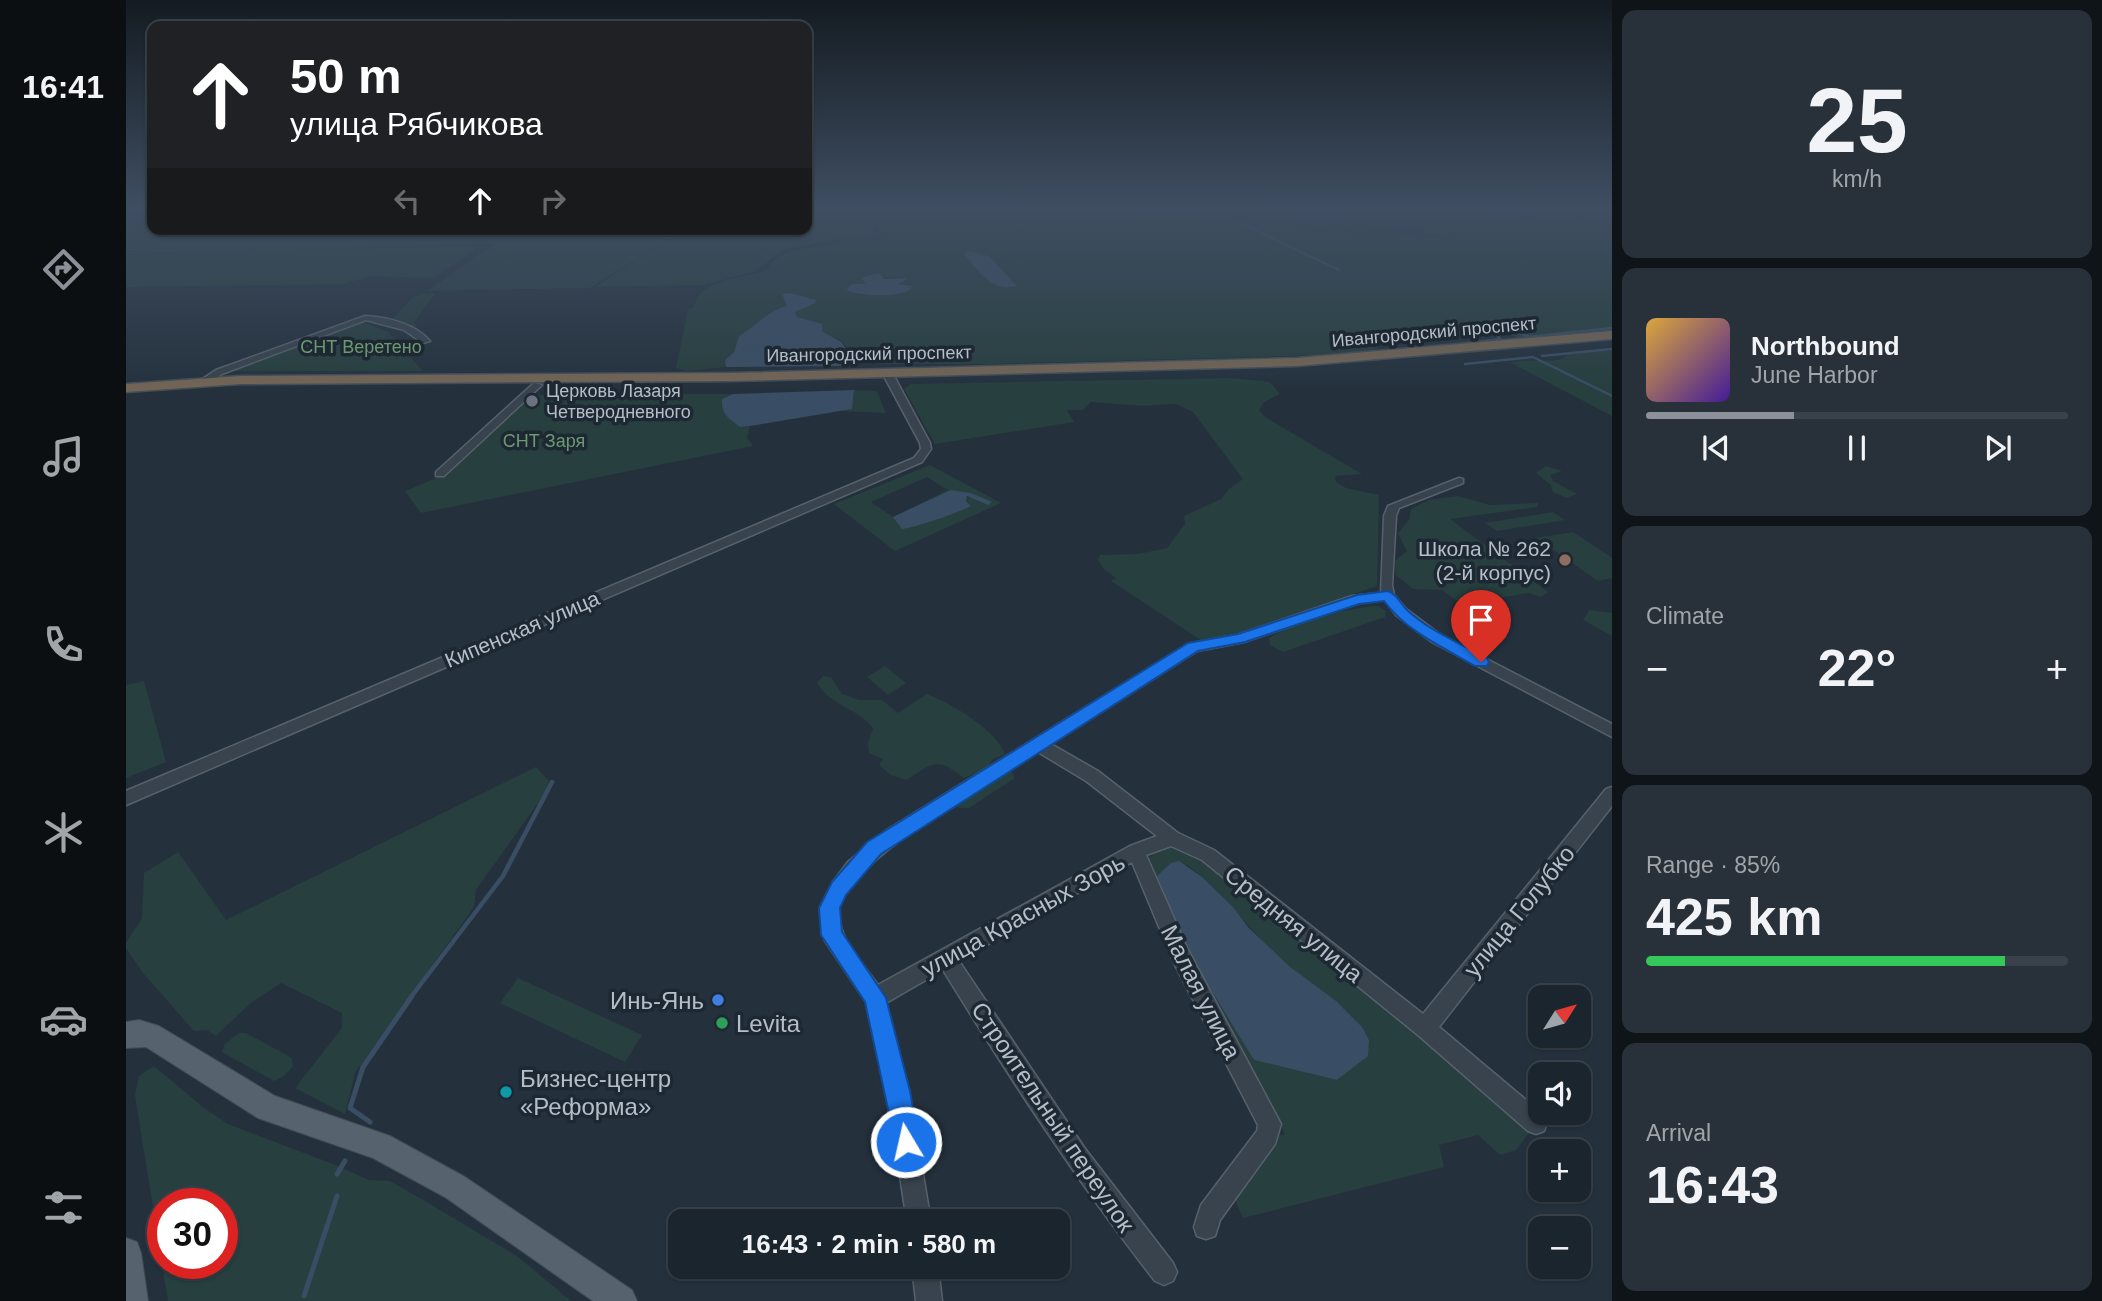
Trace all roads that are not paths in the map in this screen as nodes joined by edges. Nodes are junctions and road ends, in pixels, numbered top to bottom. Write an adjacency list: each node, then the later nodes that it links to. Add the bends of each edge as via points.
1 (1612, 335): 5 (highway, Ивангородский проспект, via 1276,363 731,377)
2 (1612, 340): 4 (highway, Ивангородский проспект, via 1333,366)
3 (426, 341): 5 (street, via 416,332 365,318)
4 (891, 379): 6 (highway, Ивангородский проспект); 14 (street, Кипенская улица, via 925,443 918,460)
5 (203, 382): 7 (highway, Ивангородский проспект)
6 (537, 384): 7 (highway, Ивангородский проспект); 8 (street)
7 (126, 391)
8 (440, 474)
9 (1459, 481): 10 (street, via 1394,506)
10 (1388, 596): 11 (street, via 1437,639); 12 (street, via 1357,600 1239,639 1194,647)
11 (1612, 731)
12 (1038, 744): 15 (street, Средняя улица, via 1092,776); 18 (street, via 893,835 854,868 839,888 829,908 832,935)
13 (1612, 794): 19 (street, улица Голубко)
14 (126, 798)
15 (1172, 838): 16 (street, улица Красных Зорь); 19 (street, Средняя улица, via 1208,855)
16 (1136, 851): 17 (street, улица Красных Зорь); 23 (street, Малая улица, via 1195,989 1270,1124)
17 (947, 959): 18 (street, улица Красных Зорь); 25 (street, Строительный переулок, via 1049,1118)
18 (875, 998): 22 (street, via 898,1091)
19 (1425, 1028): 21 (street, Средняя улица)
20 (126, 1035): 28 (main road, via 150,1035 268,1108 391,1152 455,1187)
21 (1528, 1116)
22 (917, 1209)
23 (1206, 1227)
24 (126, 1253): 27 (main road)
25 (1164, 1272)
26 (926, 1279): 29 (street)
27 (132, 1301)
28 (621, 1301)
29 (929, 1301)

